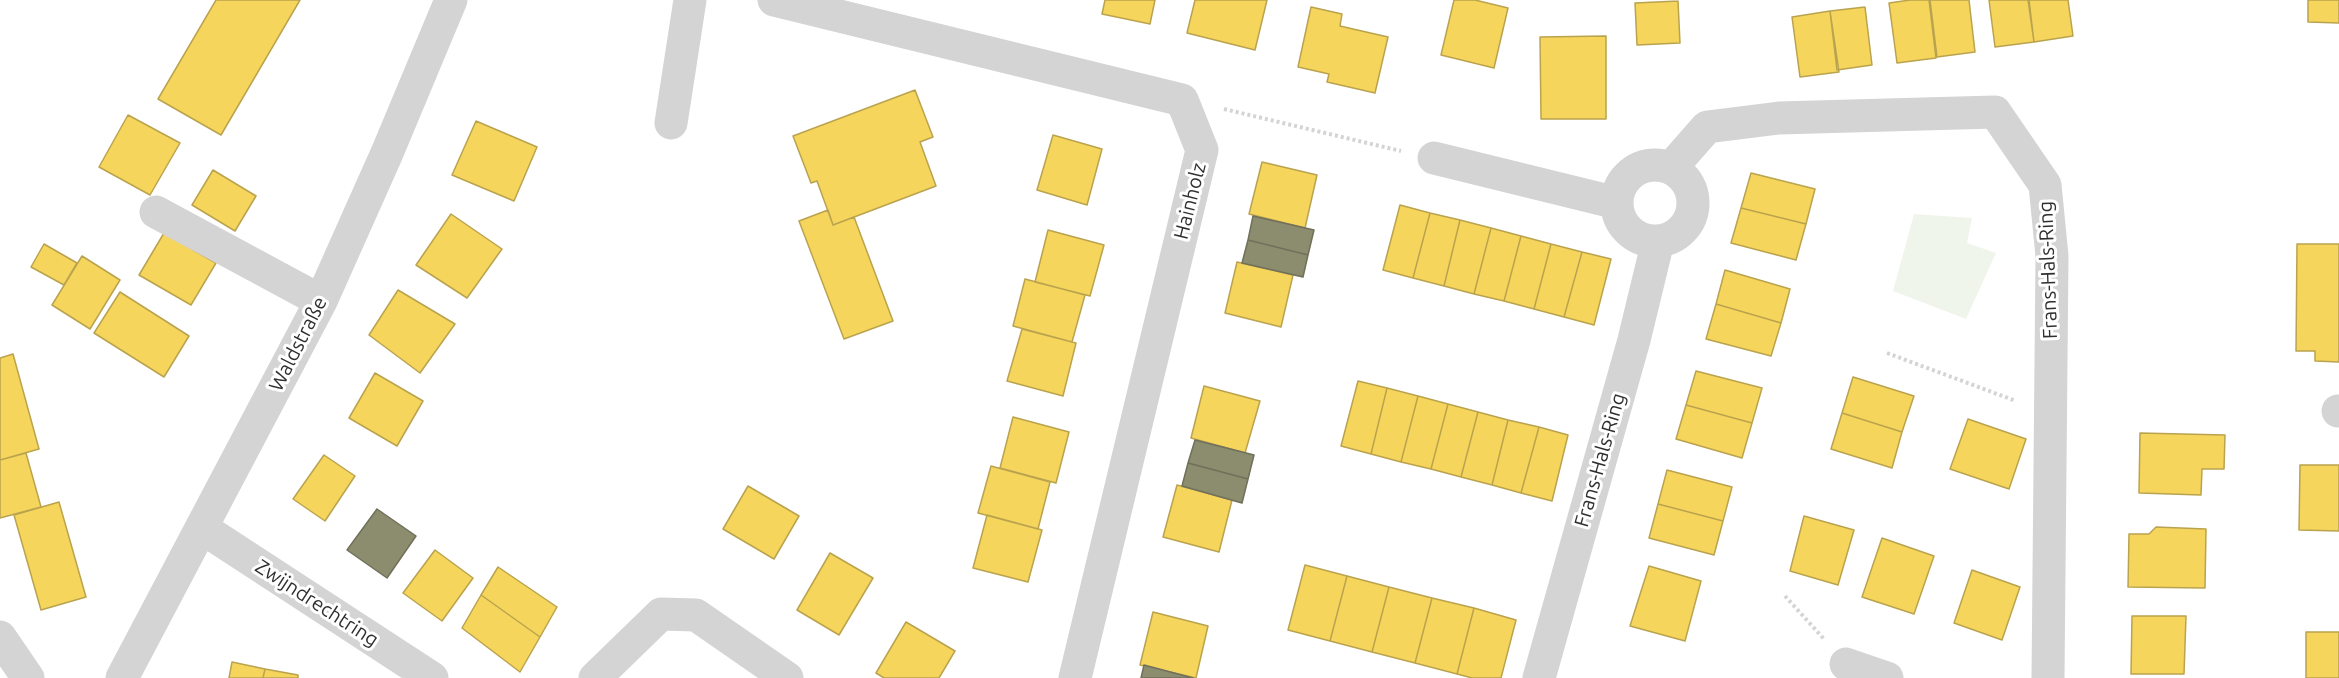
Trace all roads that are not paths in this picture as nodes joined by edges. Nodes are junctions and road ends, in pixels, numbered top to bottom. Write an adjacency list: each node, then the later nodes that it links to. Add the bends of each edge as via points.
1 (451, 0): 10 (street, Waldstraße)
2 (690, 0): 4 (street)
3 (774, 0): 19 (street, Hainholz, via 1182,100 1202,150)
4 (671, 123)
5 (1434, 158): 7 (street)
6 (1671, 168): 7 (street, via 1646,166 1635,171 1625,179); 9 (street, via 1689,185 1692,210 1681,231); 22 (street, Frans-Hals-Ring, via 1707,127 1779,118 1995,112 2045,185 2052,256)
7 (1617, 202): 9 (street, via 1619,215 1634,235)
8 (156, 212): 10 (street)
9 (1658, 241): 20 (street, Frans-Hals-Ring)
10 (321, 301): 11 (street, Waldstraße)
11 (202, 528): 15 (street, Waldstraße); 16 (street, Zwijndrechtring)
12 (0, 637): 14 (street)
13 (1846, 664): 21 (street)
14 (28, 678)
15 (122, 678)
16 (432, 678)
17 (595, 678): 18 (street, via 661,614 696,615)
18 (787, 678)
19 (1075, 678)
20 (1539, 678)
21 (1887, 678)
22 (2048, 678)

